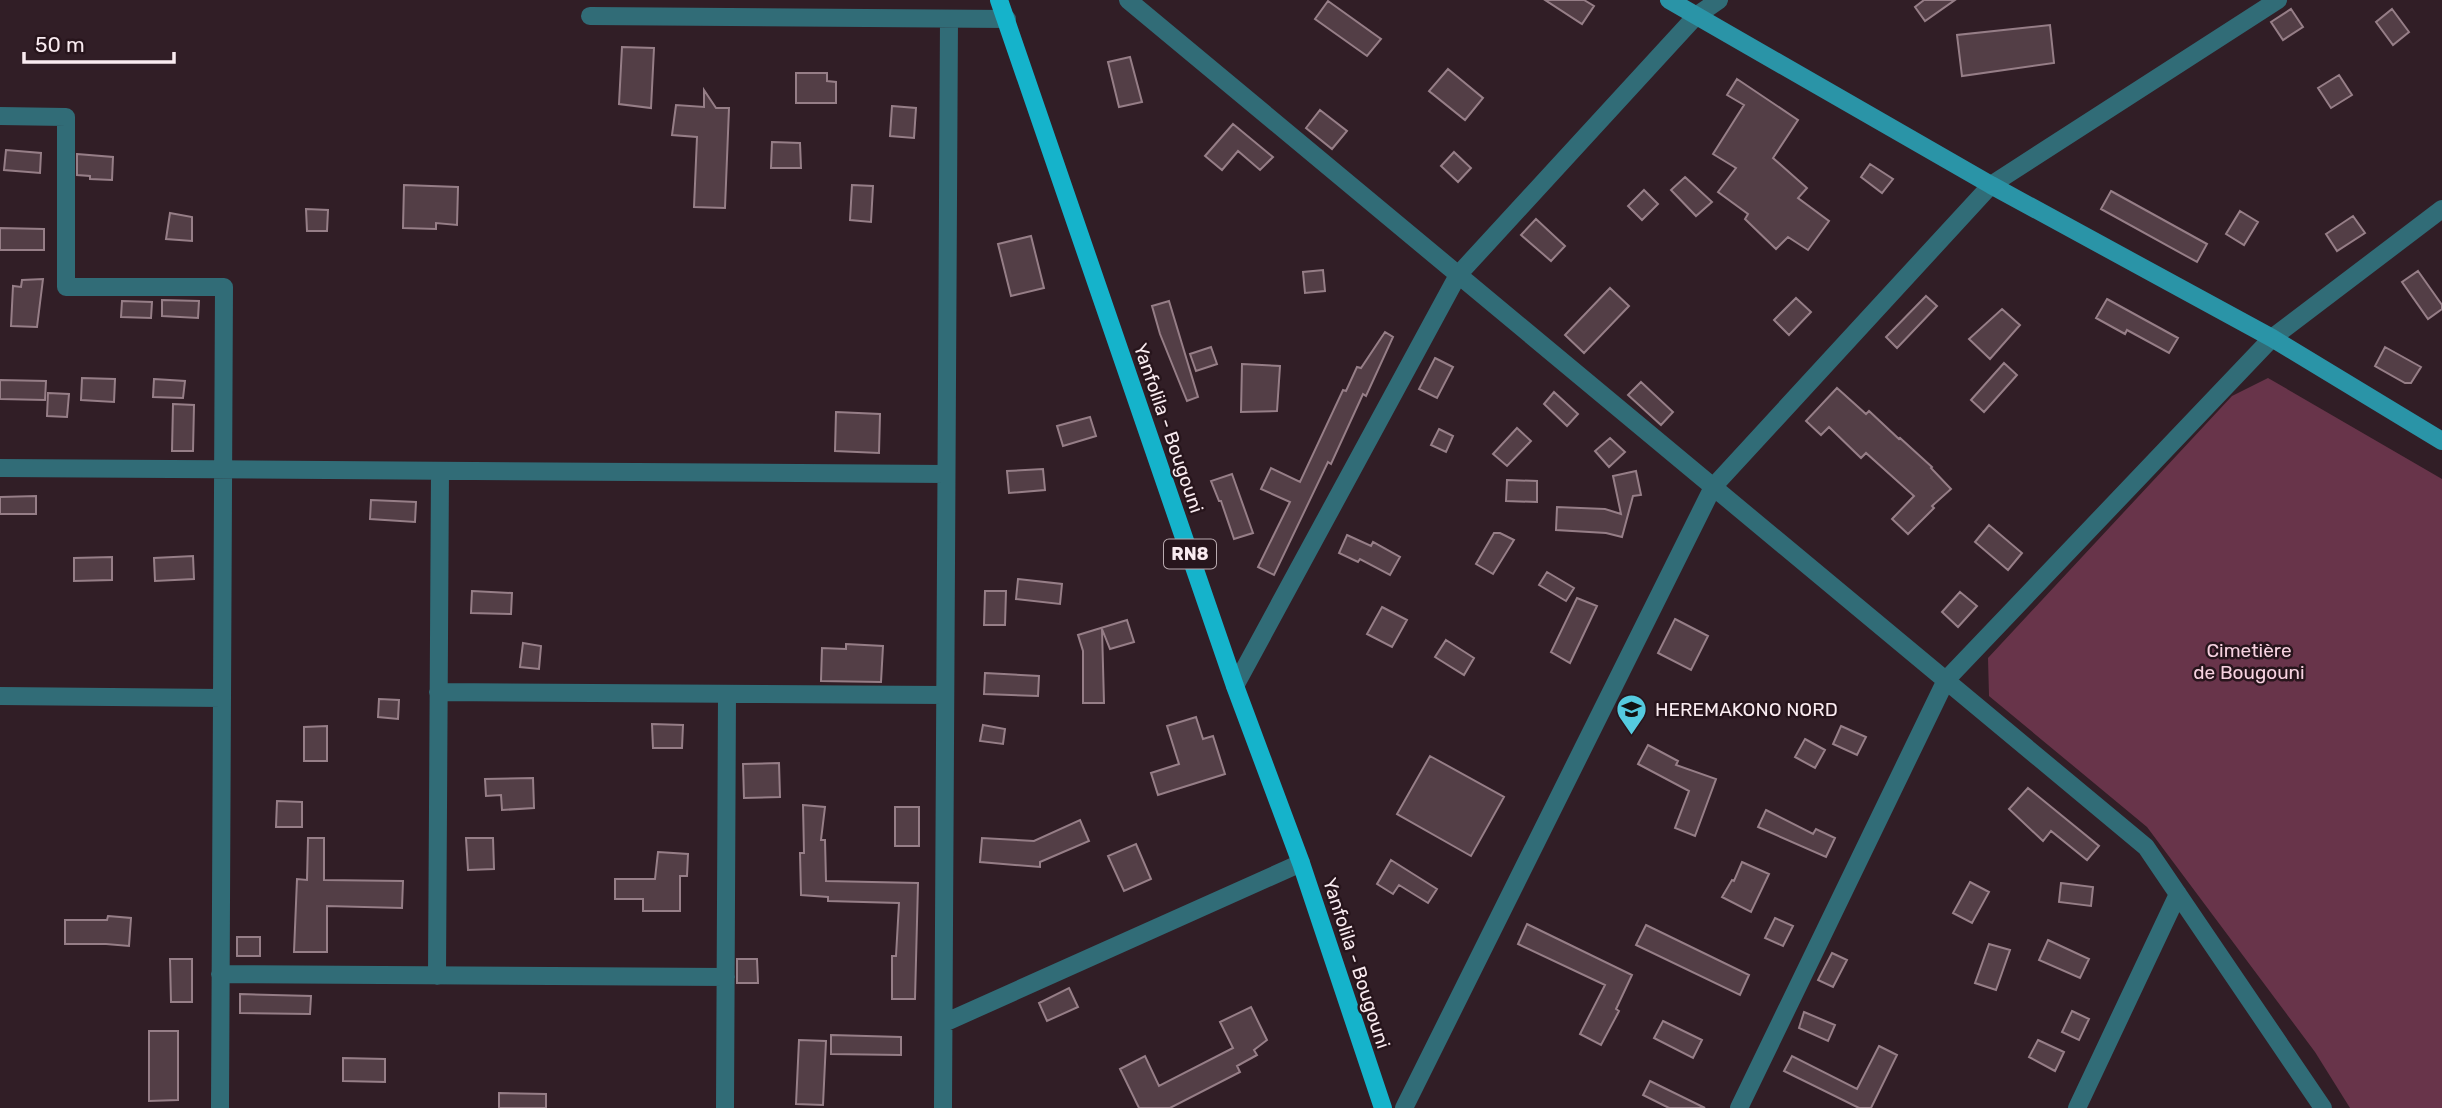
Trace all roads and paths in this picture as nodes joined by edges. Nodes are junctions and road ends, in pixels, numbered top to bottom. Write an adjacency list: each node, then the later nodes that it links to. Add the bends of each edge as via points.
1 (999, 0): 9 (main road, Yanfolila - Bougouni / RN8)
2 (1128, 0): 13 (street)
3 (1669, 0): 7 (street)
4 (1719, 0): 7 (street)
5 (2277, 0): 11 (street)
6 (590, 16): 8 (street)
7 (1696, 16): 11 (street); 13 (street)
8 (949, 19): 9 (street); 19 (street)
9 (1007, 19): 22 (main road, Yanfolila - Bougouni / RN8)
10 (0, 117): 17 (street, via 66,117 66,287 224,288)
11 (1991, 185): 14 (street); 20 (street)
12 (2442, 209): 14 (street)
13 (1458, 275): 20 (street); 22 (street)
14 (2272, 338): 15 (street); 21 (street)
15 (2442, 441)
16 (0, 468): 17 (street)
17 (223, 470): 18 (street); 27 (street)
18 (440, 471): 19 (street); 23 (street)
19 (946, 474): 25 (street)
20 (1713, 487): 21 (street); 38 (street)
21 (1946, 680): 29 (street, via 2146,847); 39 (street)
22 (1235, 686): 28 (main road, Yanfolila - Bougouni / RN8)
23 (438, 692): 24 (street); 31 (street)
24 (727, 694): 25 (street); 32 (street)
25 (945, 695): 33 (street)
26 (0, 696): 27 (street)
27 (222, 698): 30 (street)
28 (1301, 863): 33 (street); 37 (main road, Yanfolila - Bougouni / RN8)
29 (2178, 894): 40 (street); 41 (street)
30 (220, 974): 31 (street); 34 (street)
31 (437, 975): 32 (street)
32 (726, 977): 35 (street)
33 (944, 1023): 36 (street)
34 (220, 1108)
35 (725, 1108)
36 (943, 1108)
37 (1383, 1108)
38 (1404, 1108)
39 (1739, 1108)
40 (2077, 1108)
41 (2323, 1108)

